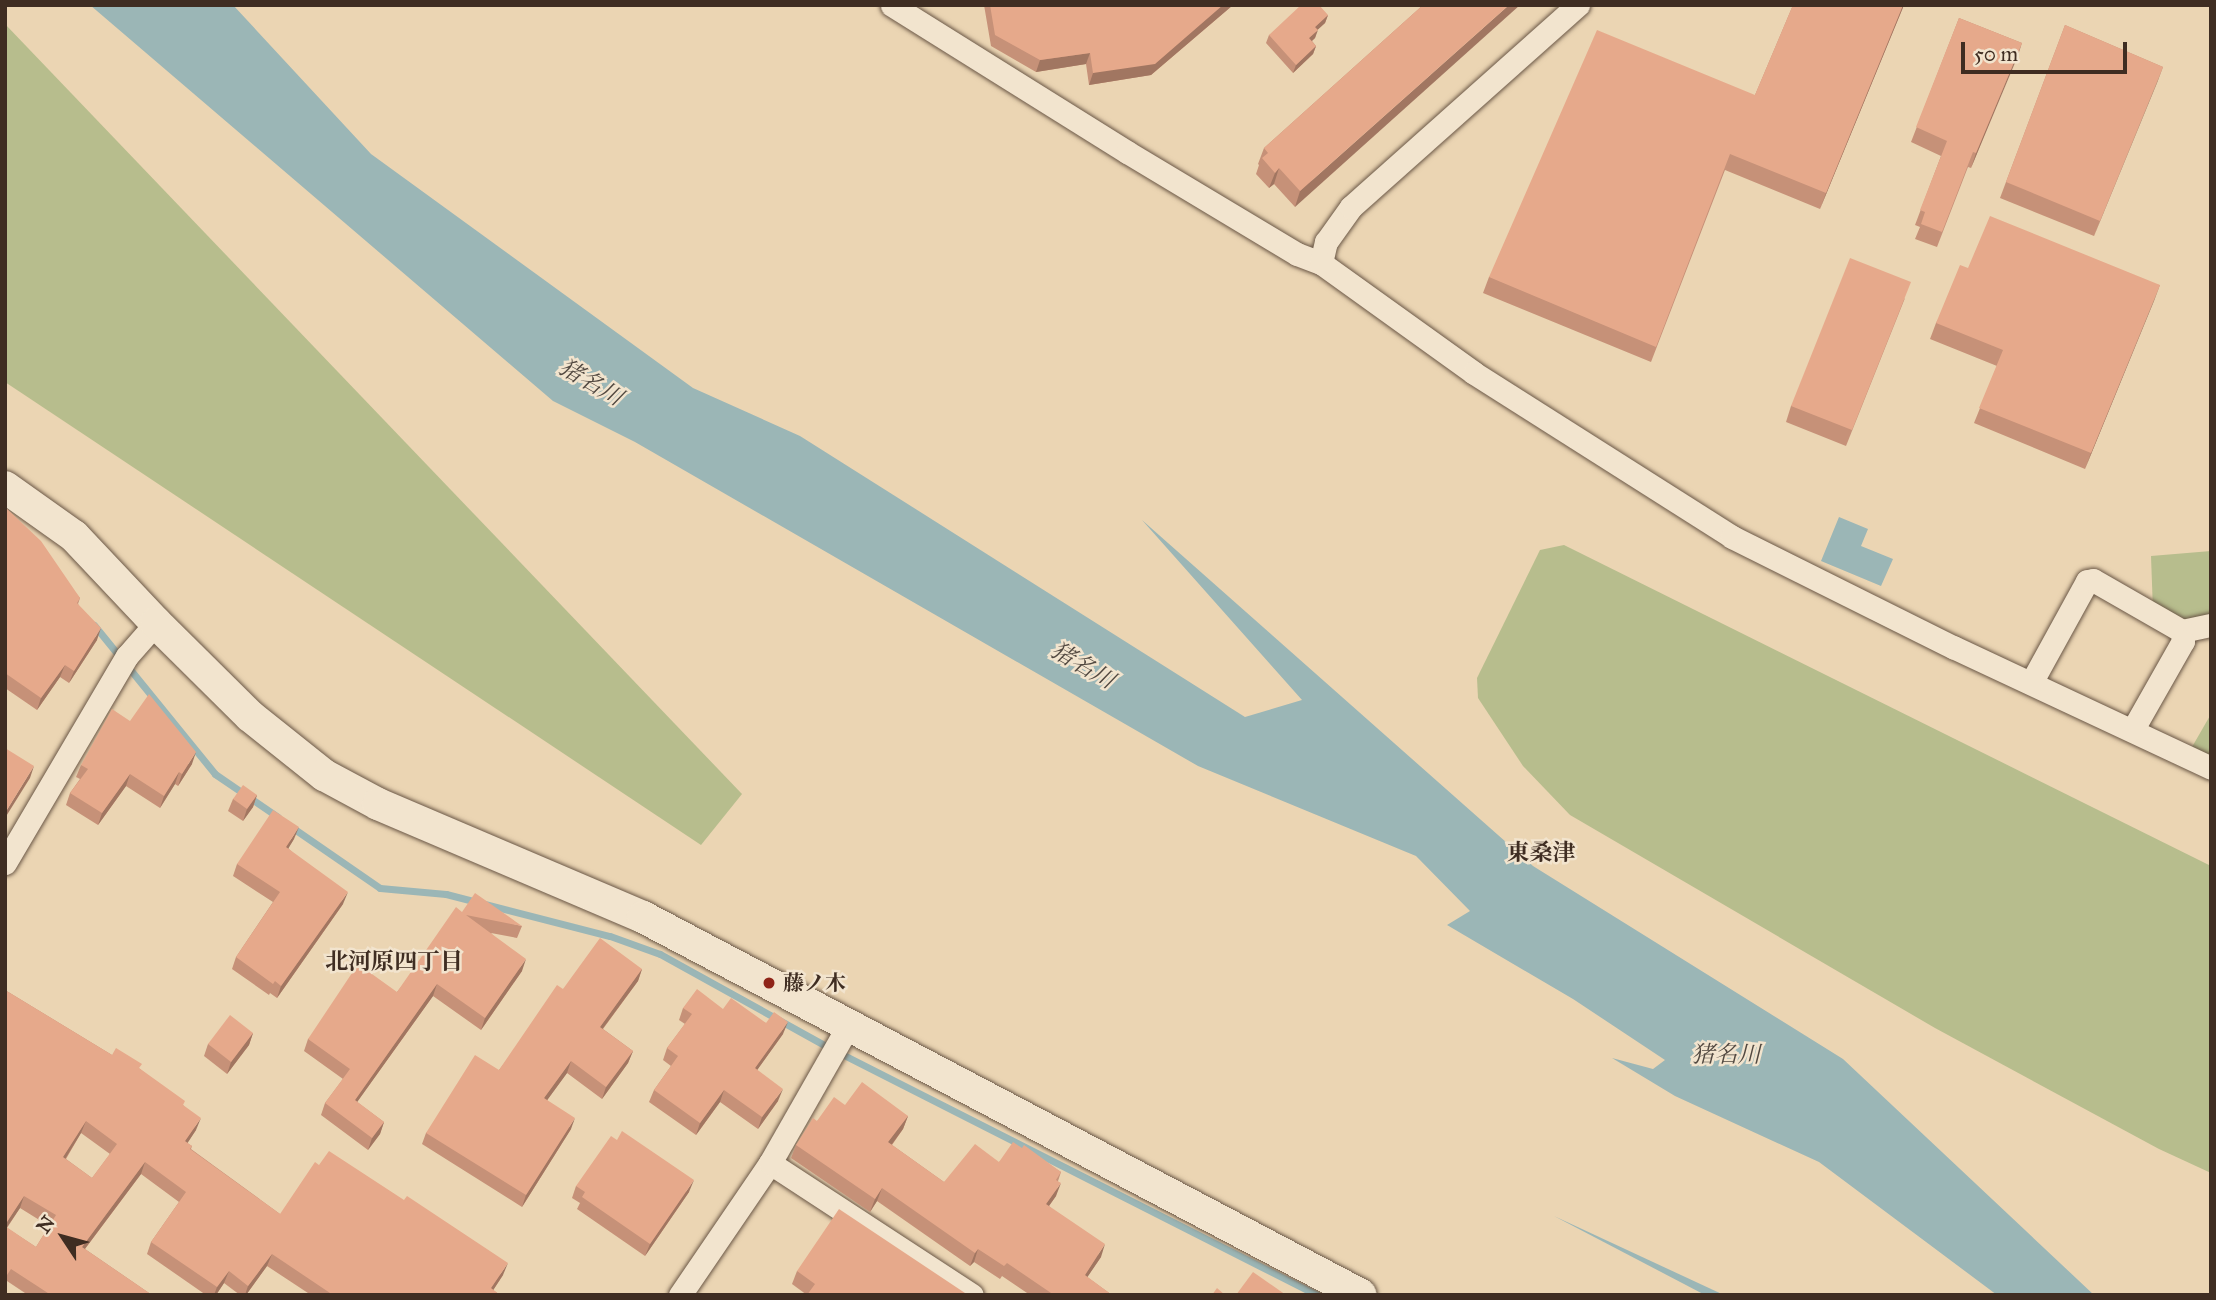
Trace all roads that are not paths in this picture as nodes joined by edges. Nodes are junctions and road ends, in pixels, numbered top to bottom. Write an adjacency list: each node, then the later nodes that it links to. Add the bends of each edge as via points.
1 (892, 5): 3 (street, via 1127,152 1297,254)
2 (1578, 5): 3 (street, via 1350,207 1326,242)
3 (1321, 263): 8 (street, via 1474,373 1732,537)
4 (5, 487): 5 (street, via 74,536)
5 (156, 623): 11 (street, via 127,656); 12 (street, via 250,716 324,775 378,804 643,917)
6 (2211, 625): 7 (street)
7 (2182, 631): 8 (street, via 2093,580 2087,581); 9 (street, via 2183,641)
8 (2031, 683): 9 (street)
9 (2133, 729): 10 (street)
10 (2211, 768)
11 (5, 863)
12 (848, 1026): 13 (street); 16 (street)
13 (770, 1163): 14 (street); 15 (street)
14 (680, 1295)
15 (972, 1295)
16 (1362, 1295)

